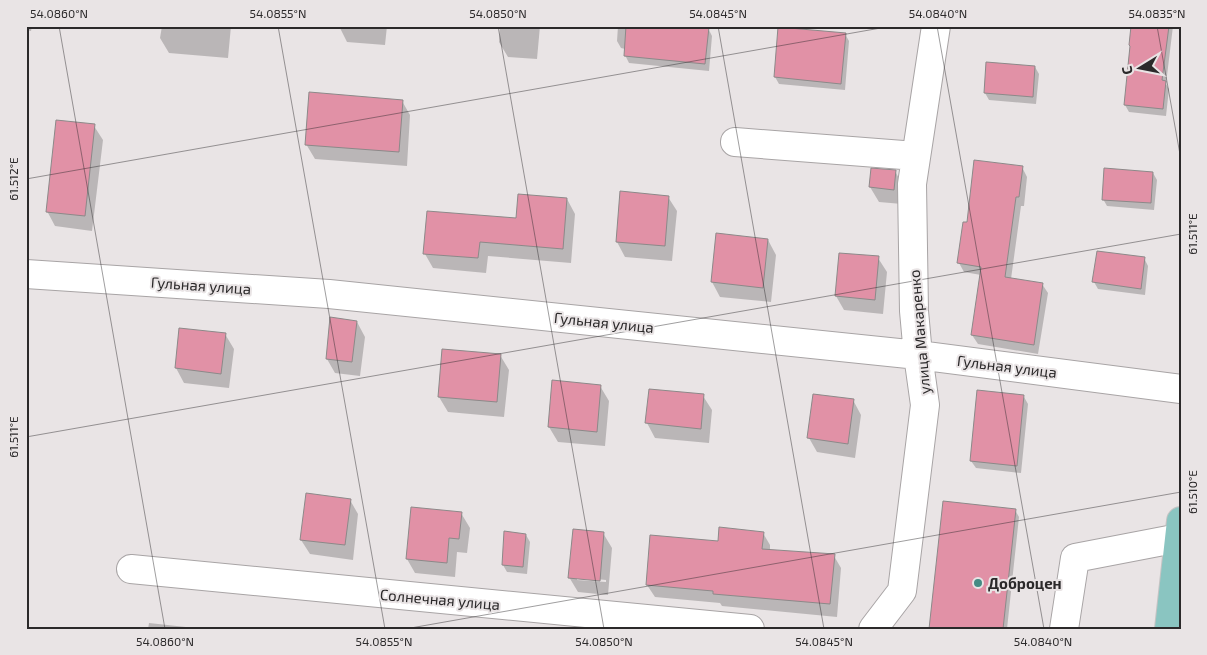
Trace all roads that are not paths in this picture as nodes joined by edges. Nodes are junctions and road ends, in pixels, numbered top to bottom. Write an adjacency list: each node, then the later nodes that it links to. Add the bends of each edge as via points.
1 (936, 26): 3 (street, улица Макаренко)
2 (735, 142): 3 (street)
3 (916, 156): 5 (street, улица Макаренко, via 912,184 914,312)
4 (26, 274): 5 (street, Гульная улица, via 329,294)
5 (918, 354): 6 (street, Гульная улица); 10 (street, улица Макаренко, via 925,405 902,591)
6 (1181, 389)
7 (1180, 530): 11 (street, via 1075,558); 12 (main road)
8 (131, 569): 9 (street, Солнечная улица)
9 (750, 629)
10 (873, 629)
11 (1064, 629)
12 (1169, 629)

